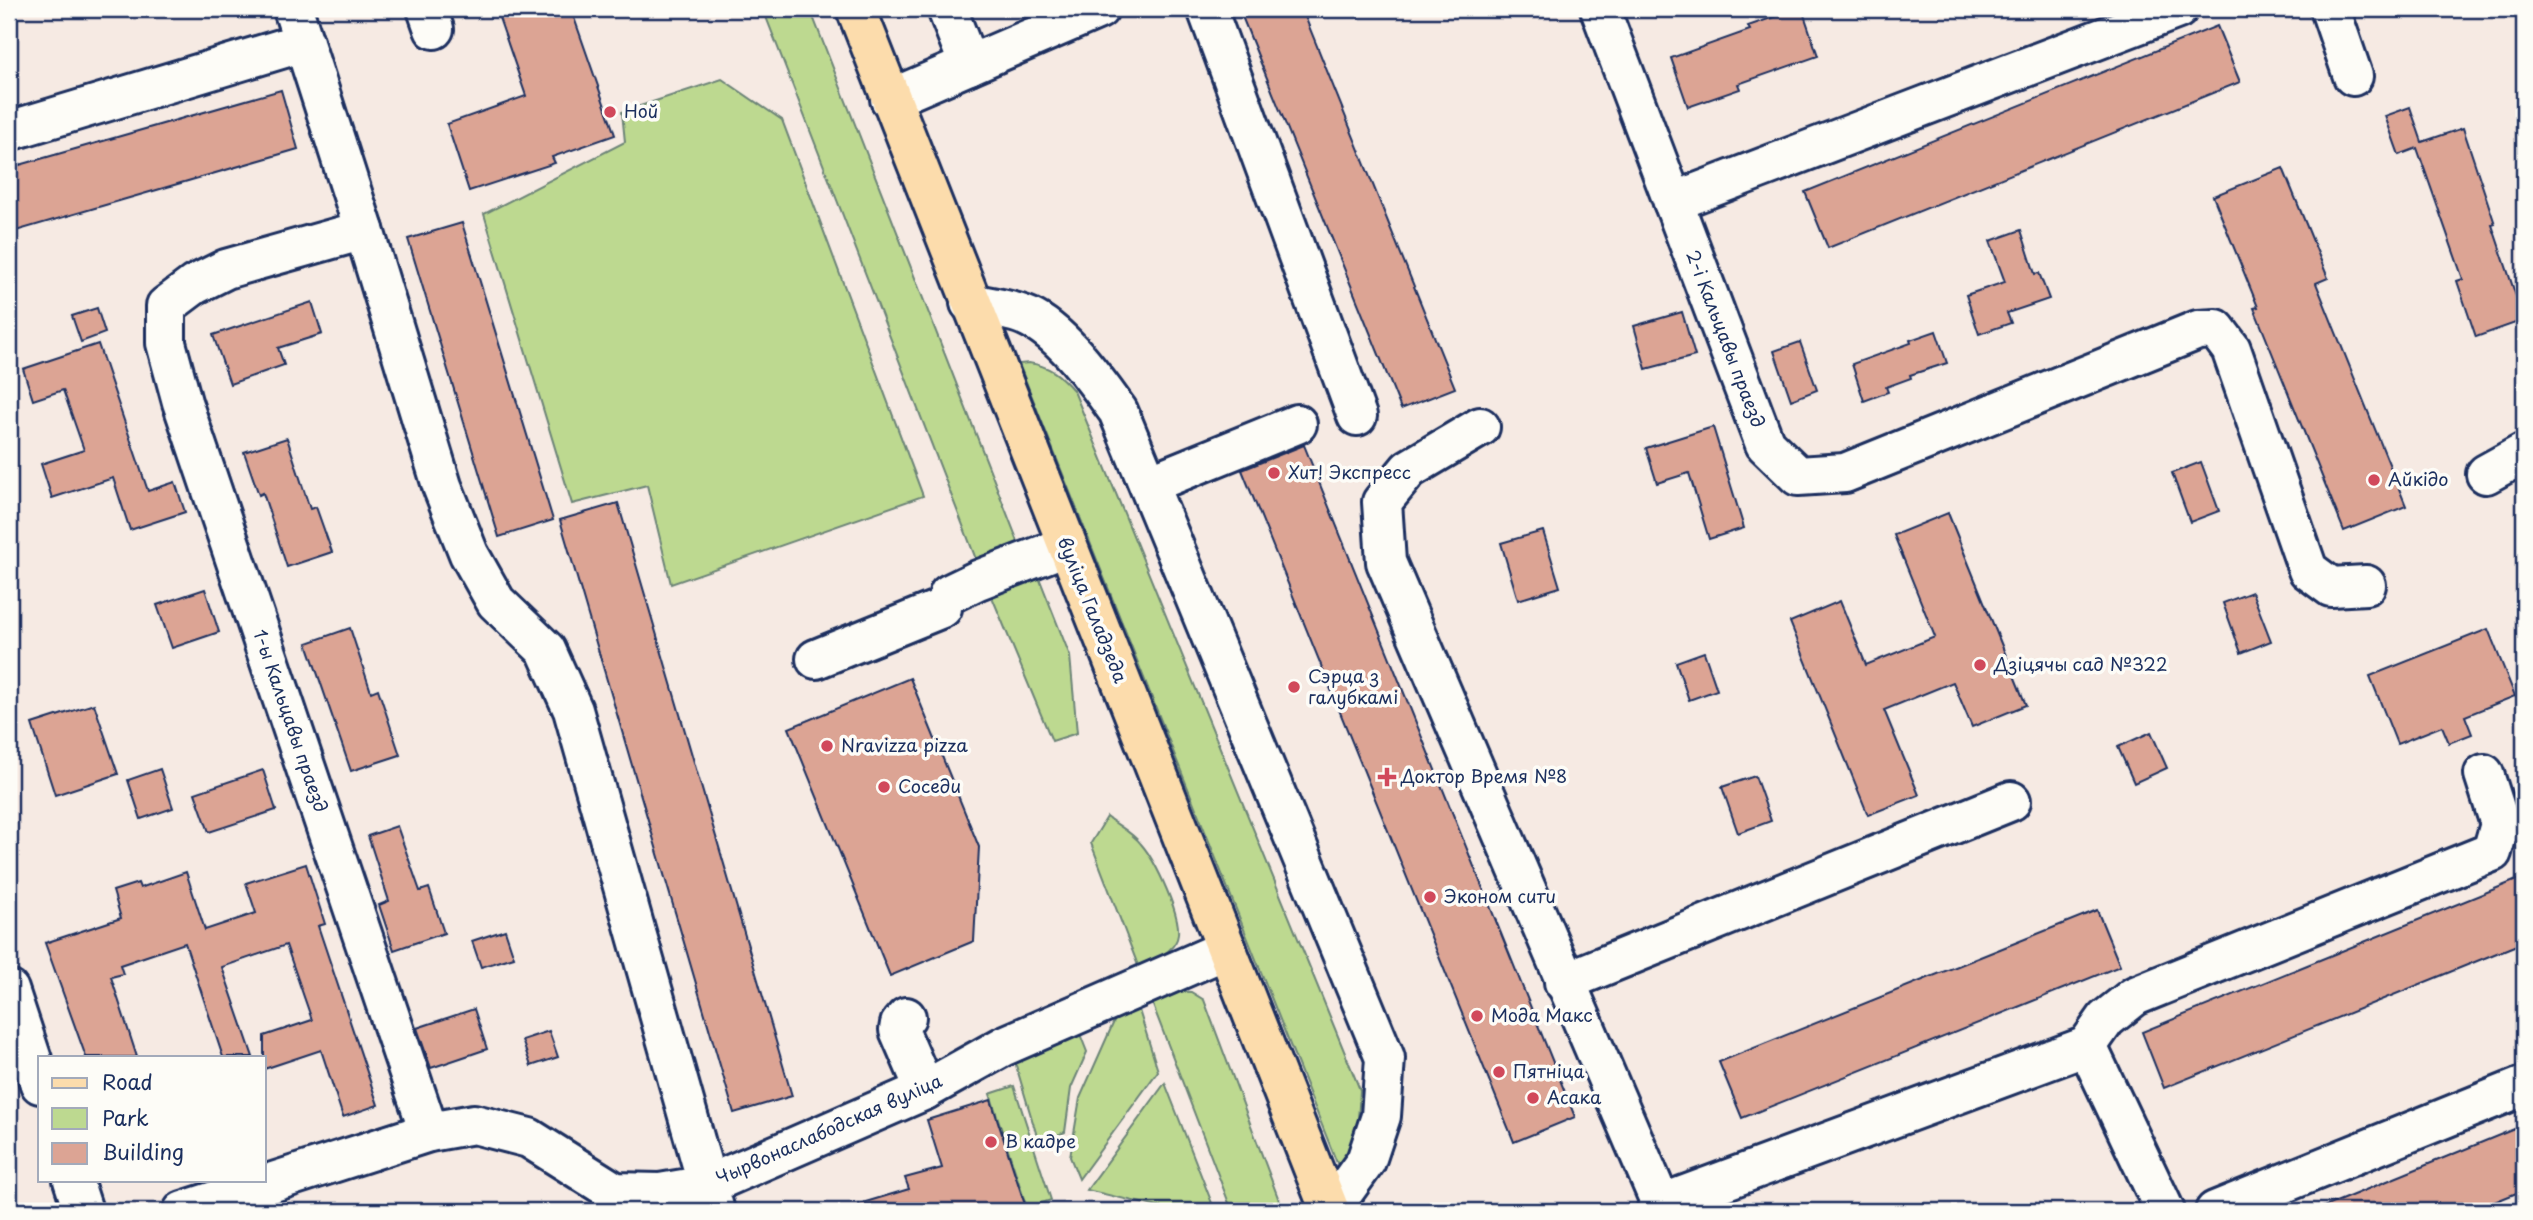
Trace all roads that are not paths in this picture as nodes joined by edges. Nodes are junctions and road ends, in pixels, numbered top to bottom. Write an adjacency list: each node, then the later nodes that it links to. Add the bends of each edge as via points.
1 (856, 9): 11 (main road, вуліца Галадзеда)
2 (947, 9): 9 (street)
3 (1099, 9): 9 (street)
4 (1207, 9): 16 (street)
5 (1601, 9): 13 (street, 2-і Кальцавы праезд)
6 (2178, 9): 13 (street)
7 (2330, 9): 10 (street)
8 (298, 25): 12 (street); 14 (street)
9 (969, 65): 11 (street)
10 (2353, 76)
11 (890, 99): 15 (main road, вуліца Галадзеда)
12 (9, 131)
13 (1673, 202): 23 (street, 2-і Кальцавы праезд, via 1765,444 1798,476 1845,473 2197,330 2216,329 2231,349 2308,570 2331,587)
14 (364, 230): 35 (street, 1-ы Кальцавы праезд, via 226,269 194,285 166,306 166,343); 37 (street, via 442,486 469,554 496,602 546,650 573,710)
15 (970, 303): 21 (street, via 1028,317 1058,338 1118,411); 22 (main road, вуліца Галадзеда)
16 (1357, 416)
17 (1297, 424): 21 (street)
18 (1480, 427): 28 (street, via 1409,469 1382,502 1387,562)
19 (2524, 453): 20 (street)
20 (2486, 474)
21 (1149, 484): 41 (street, via 1385,1058 1381,1116 1366,1161)
22 (1066, 546): 24 (street, via 978,580 946,601); 27 (main road, вуліца Галадзеда)
23 (2366, 585)
24 (816, 659)
25 (2484, 774): 31 (street, via 2500,824 2492,852 2135,996 2106,1018)
26 (2011, 801): 28 (street)
27 (1227, 948): 34 (street, Чырвонаслабодская вуліца, via 1004,1046); 41 (main road, вуліца Галадзеда)
28 (1564, 982): 38 (street)
29 (9, 990): 32 (street)
30 (906, 1017): 34 (street, via 899,1030)
31 (2087, 1046): 38 (street); 42 (street)
32 (38, 1078)
33 (2524, 1086): 43 (street)
34 (925, 1090): 37 (street, Чырвонаслабодская вуліца)
35 (429, 1132): 37 (street, Чырвонаслабодская вуліца, via 474,1124 529,1138 615,1192); 40 (street, Чырвонаслабодская вуліца)
36 (74, 1182): 39 (street)
37 (711, 1198)
38 (1660, 1209)
39 (83, 1211)
40 (183, 1211)
41 (1330, 1211)
42 (2165, 1211)
43 (2215, 1211)

